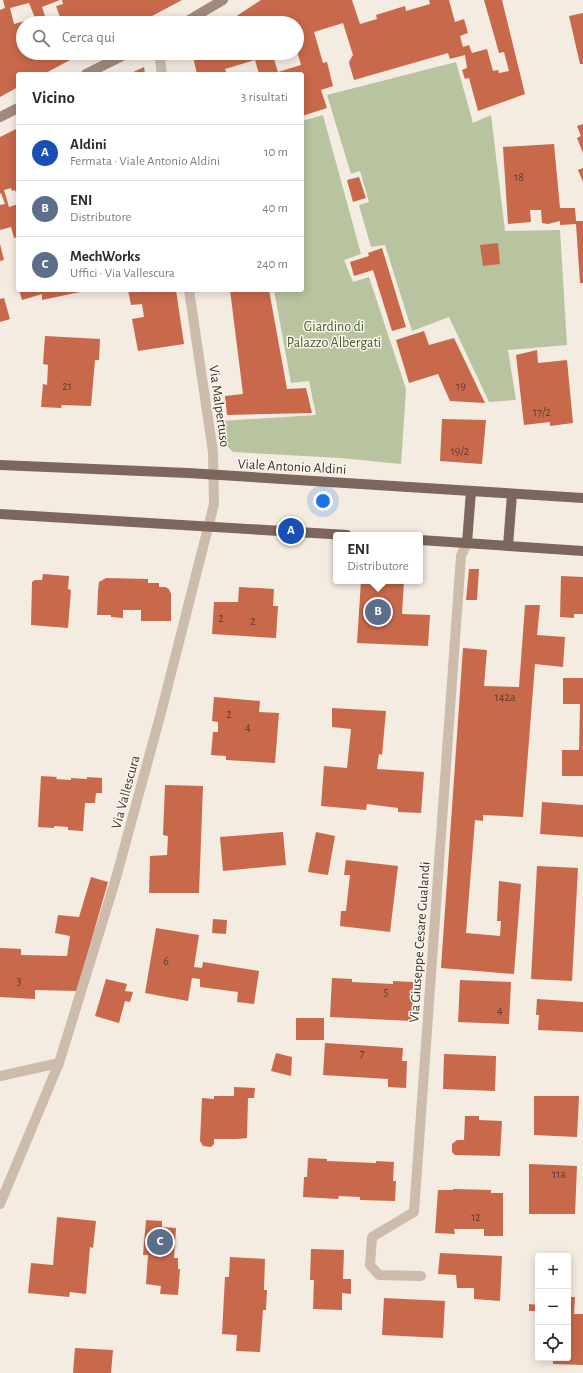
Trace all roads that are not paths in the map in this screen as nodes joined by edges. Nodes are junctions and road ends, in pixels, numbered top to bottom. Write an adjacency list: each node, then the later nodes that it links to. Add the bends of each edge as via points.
1 (223, 0): 2 (street)
2 (196, 16)
3 (114, 60): 5 (street)
4 (160, 60): 6 (street)
5 (90, 72)
6 (162, 72)
7 (16, 109): 8 (street)
8 (0, 117)
9 (189, 292): 11 (street, Via Malpertuso, via 213,452)
10 (0, 465): 11 (main road, Viale Antonio Aldini)
11 (214, 475): 12 (main road, Viale Antonio Aldini); 16 (street, Via Malpertuso, via 214,504)
12 (471, 491): 13 (main road, Viale Antonio Aldini); 19 (main road)
13 (512, 494): 14 (main road, Viale Antonio Aldini); 20 (main road)
14 (583, 498)
15 (0, 514): 16 (main road)
16 (209, 526): 17 (main road); 22 (street, Via Vallescura, via 116,878)
17 (333, 534)
18 (423, 540): 19 (main road)
19 (467, 543): 20 (main road); 25 (street, Via Giuseppe Cesare Gualandi, via 461,556 414,1212 372,1237 370,1265 379,1275)
20 (508, 546): 21 (main road)
21 (583, 551)
22 (59, 1063): 23 (street); 24 (street, Via Vallescura)
23 (0, 1076)
24 (0, 1204)
25 (421, 1276)

